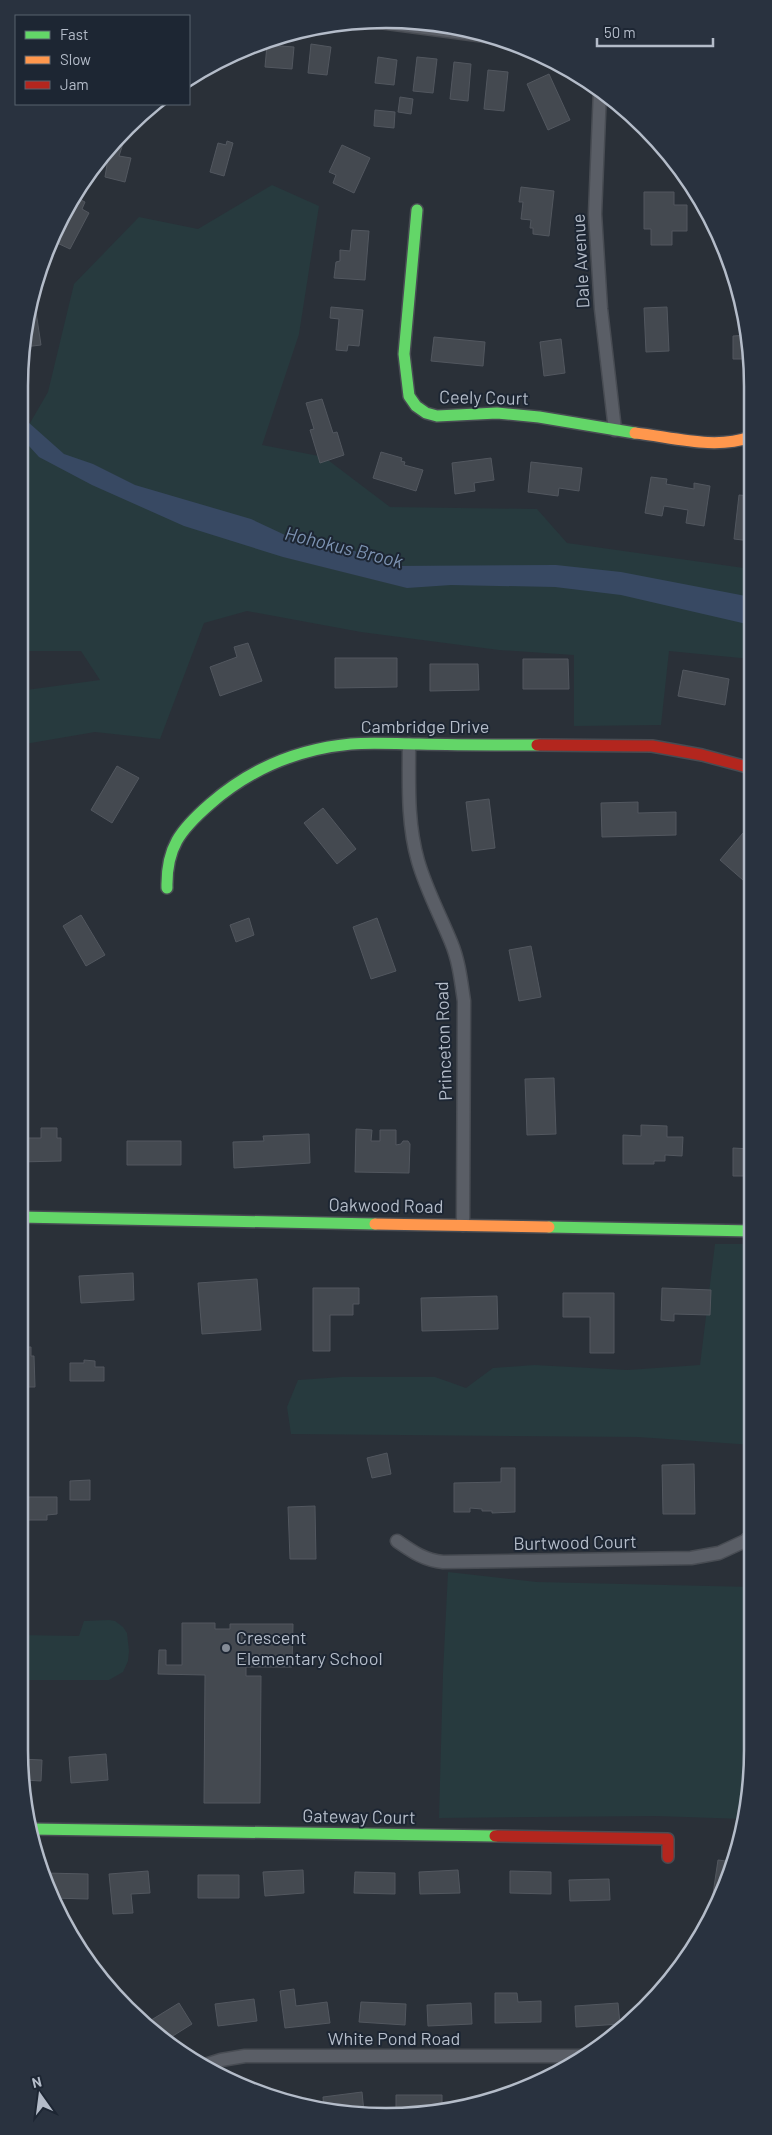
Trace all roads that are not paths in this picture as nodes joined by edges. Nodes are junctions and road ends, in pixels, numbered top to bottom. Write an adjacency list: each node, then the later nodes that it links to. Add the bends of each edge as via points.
1 (600, 99): 3 (street, Dale Avenue, via 595,214 601,309)
2 (417, 210): 3 (street, Ceely Court, via 404,354 406,384 416,406 437,416 497,413)
3 (615, 430): 4 (street, Ceely Court, via 708,442)
4 (744, 439)
5 (409, 744): 6 (street, Cambridge Drive, via 652,746 692,751); 7 (street, Cambridge Drive, via 352,744 319,748 257,771 229,788 184,830 168,861); 9 (street, Princeton Road, via 411,828 428,891 452,944 464,1001)
6 (744, 766)
7 (167, 888)
8 (28, 1217): 9 (street, Oakwood Road)
9 (463, 1225): 10 (street, Oakwood Road)
10 (744, 1231)
11 (397, 1541): 12 (street, Burtwood Court, via 419,1557 443,1562 691,1558 719,1553)
12 (744, 1541)
13 (37, 1830): 14 (street, Gateway Court, via 668,1839)
14 (668, 1857)
15 (570, 2056): 16 (street, White Pond Road, via 245,2056)
16 (213, 2063)

